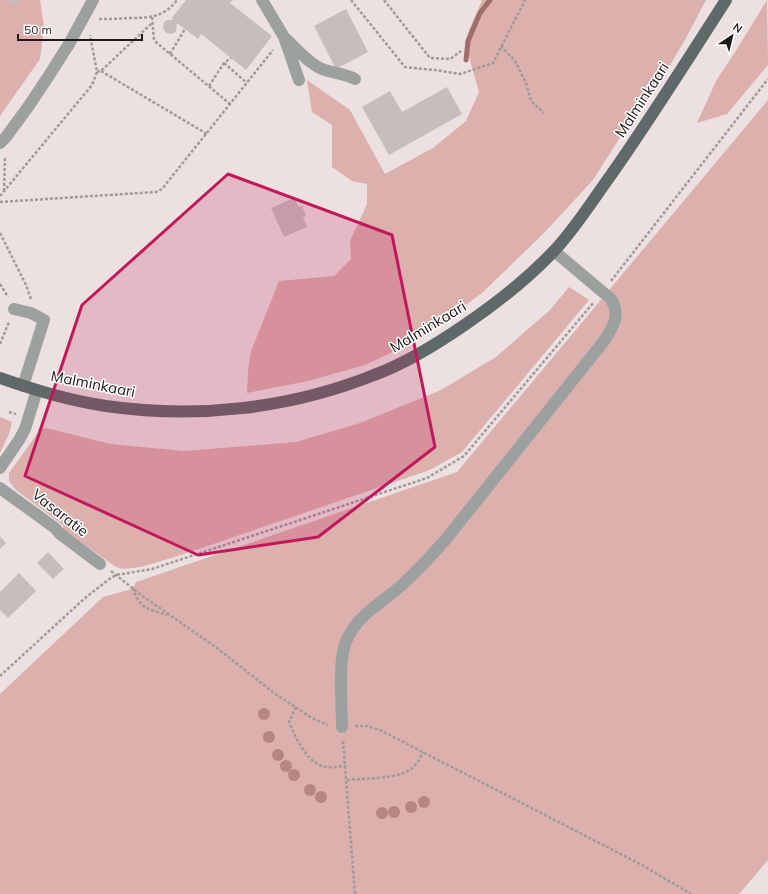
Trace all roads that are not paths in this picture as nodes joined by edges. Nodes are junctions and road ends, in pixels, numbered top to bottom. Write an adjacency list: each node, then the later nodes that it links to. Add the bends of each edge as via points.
1 (93, 0): 7 (street, via 48,77)
2 (262, 0): 4 (street)
3 (726, 0): 8 (main road, Malminkaari, via 646,125)
4 (284, 37): 5 (street, via 322,69); 6 (street)
5 (355, 79)
6 (299, 80)
7 (3, 140)
8 (554, 251): 12 (main road, Malminkaari, via 489,308 419,354 376,375 302,399 234,410 170,411 105,406); 16 (street, via 611,299 616,312 612,329 422,567 359,620 345,644 341,669)
9 (14, 309): 11 (street, via 32,313 44,320)
10 (0, 378): 11 (main road, Malminkaari)
11 (23, 386): 12 (main road, Malminkaari)
12 (37, 390): 13 (street, via 25,429)
13 (0, 468)
14 (0, 488): 15 (street, Vasaratie)
15 (100, 564)
16 (342, 727)

